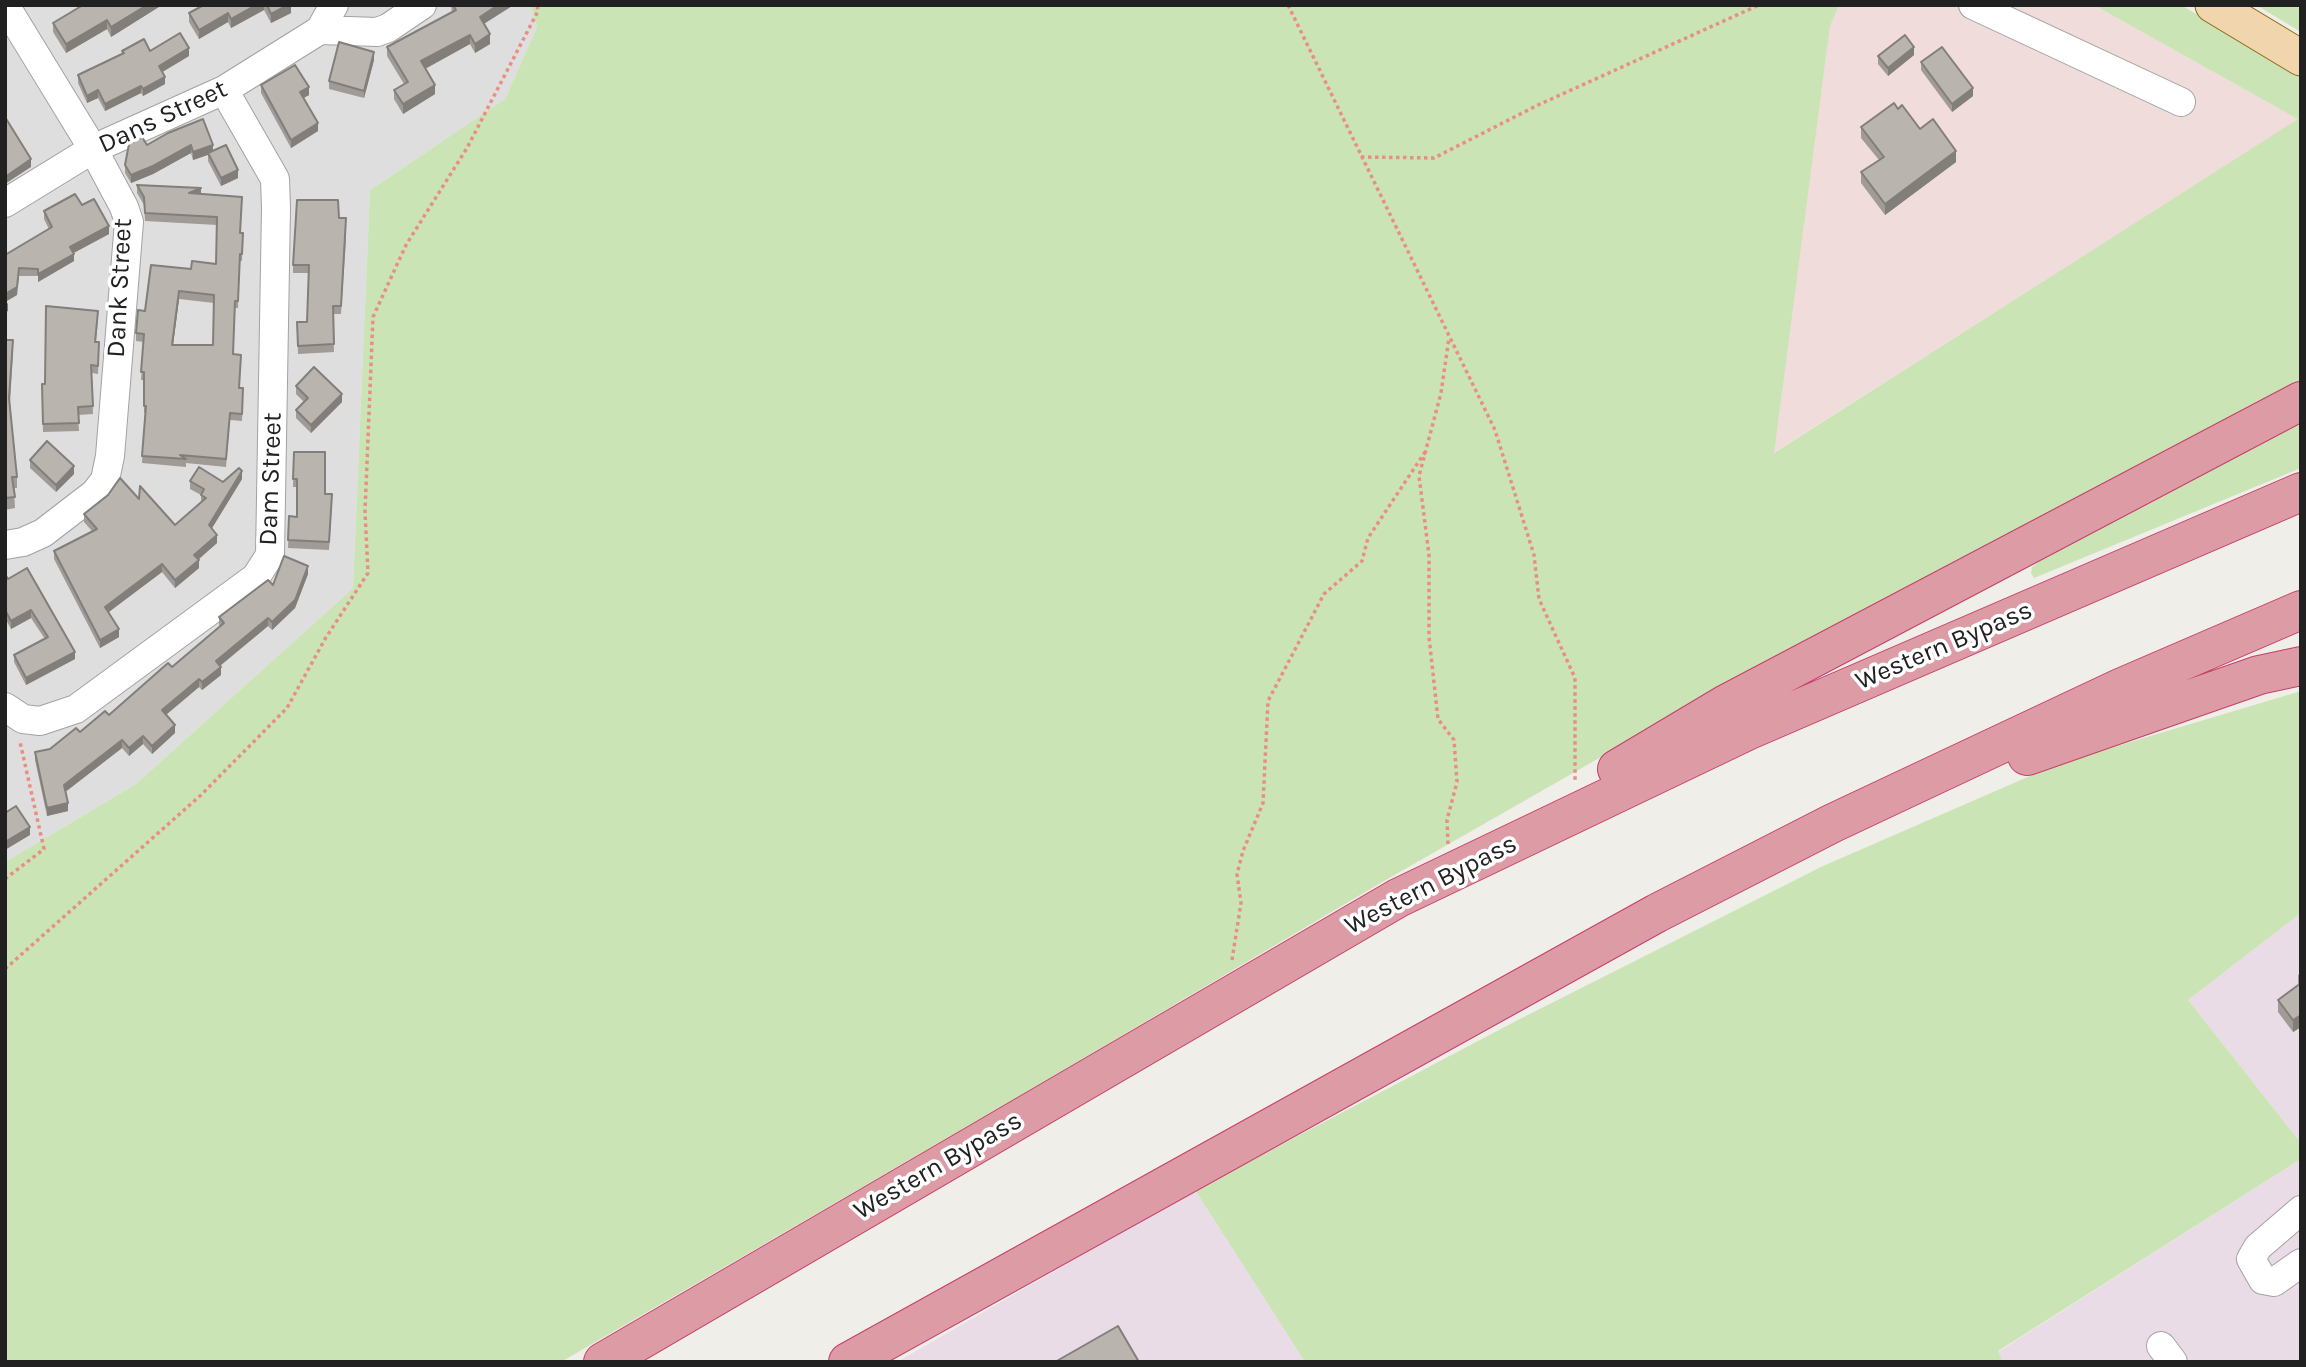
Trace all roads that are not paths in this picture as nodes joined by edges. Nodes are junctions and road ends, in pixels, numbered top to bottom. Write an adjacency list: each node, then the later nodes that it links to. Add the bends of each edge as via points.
1 (5, 5): 10 (street, Dank Street)
2 (334, 5): 6 (street, Dans Street)
3 (422, 5): 6 (street, via 377,32)
4 (1973, 5): 9 (street)
5 (2213, 5): 7 (main road)
6 (320, 30): 8 (street, Dans Street)
7 (2301, 58)
8 (225, 90): 10 (street, Dans Street); 17 (street, Dam Street, via 275,179 270,555 256,577 76,709 40,720 23,719)
9 (2181, 102)
10 (93, 149): 11 (street, Dans Street); 14 (street, Dank Street, via 129,222 109,470 96,493 43,533)
11 (5, 203)
12 (2301, 401): 19 (highway, via 1726,704)
13 (2301, 492): 19 (highway, Western Bypass, via 1747,731)
14 (5, 545)
15 (2301, 610): 18 (highway, via 2120,688)
16 (2301, 666): 18 (highway, via 2259,675)
17 (9, 710)
18 (1833, 823): 23 (highway, via 1657,913)
19 (1398, 898): 22 (highway, Western Bypass)
20 (2301, 1210): 21 (street, via 2250,1259 2263,1280 2274,1282)
21 (2301, 1263)
22 (603, 1362)
23 (848, 1362)

